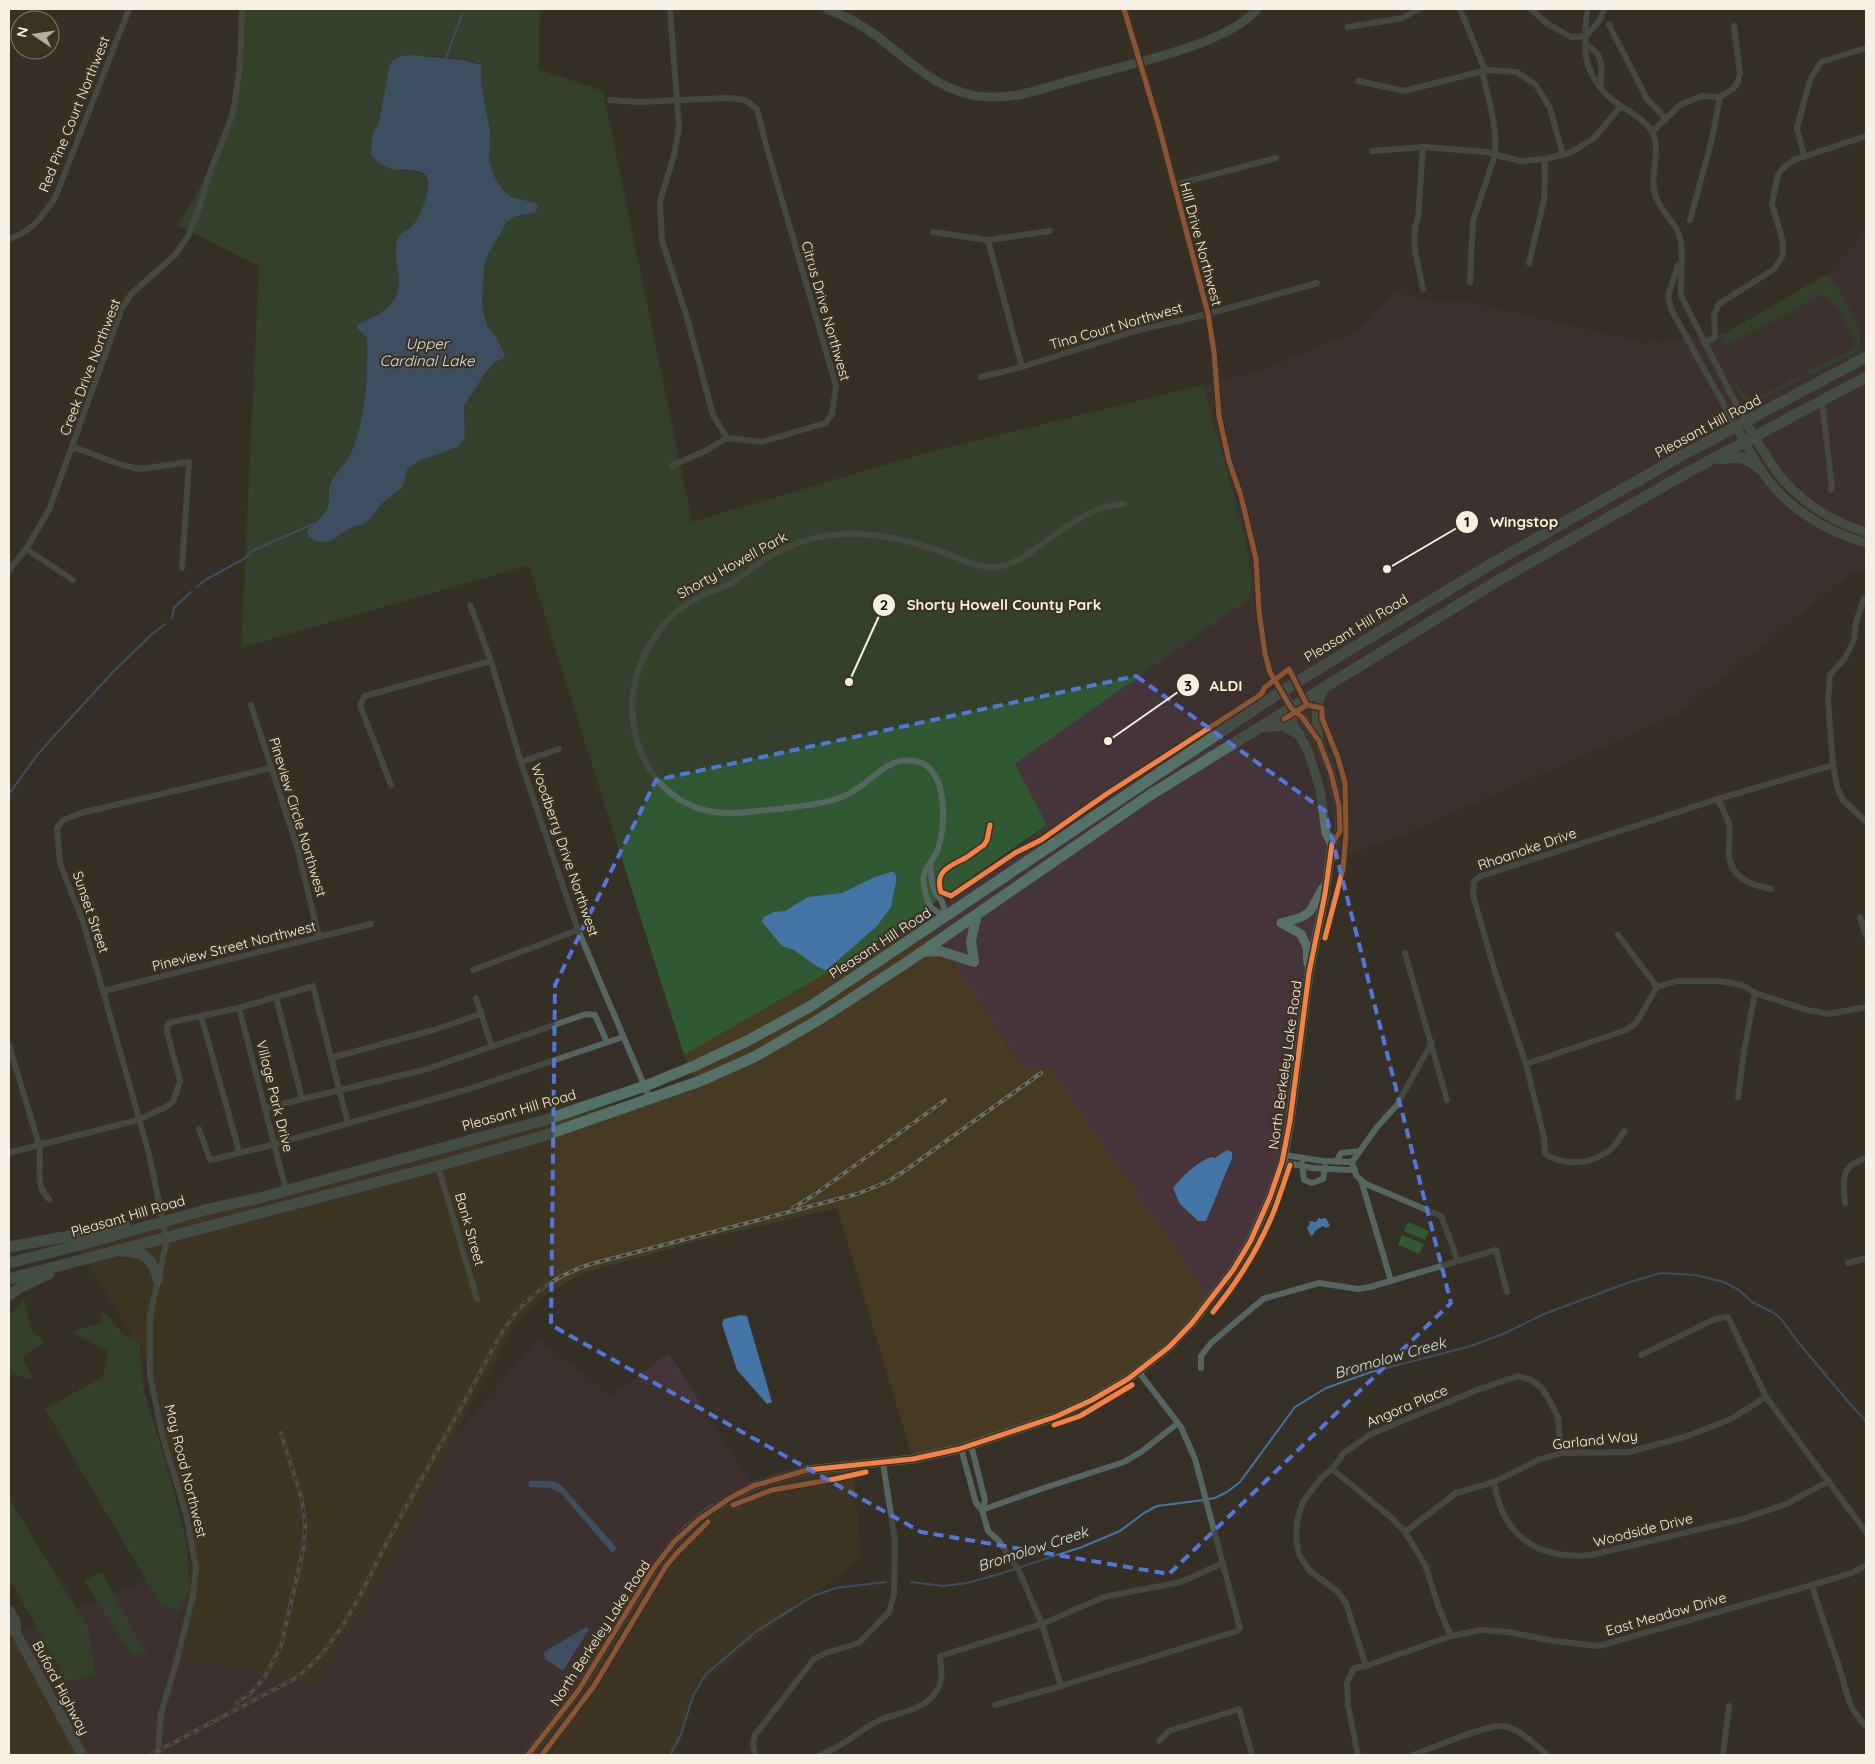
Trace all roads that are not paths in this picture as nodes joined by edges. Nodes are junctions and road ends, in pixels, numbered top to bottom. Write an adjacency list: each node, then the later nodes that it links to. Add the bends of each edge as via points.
1 (129, 9): 43 (street, Red Pine Court Northwest, via 55,198 41,219 25,234)
2 (242, 9): 60 (street, Creek Drive Northwest, via 240,65 233,114 198,211 175,256 132,293 122,308)
3 (670, 9): 27 (street)
4 (828, 9): 12 (street)
5 (1124, 9): 21 (street, Hill Drive Northwest)
6 (1257, 9): 21 (street, via 1228,32)
7 (1420, 9): 17 (street, via 1404,18)
8 (1460, 9): 22 (street)
9 (1531, 9): 18 (street, via 1546,23 1570,37)
10 (1588, 9): 13 (street)
11 (1604, 9): 14 (street)
12 (847, 13): 21 (street, via 933,80 982,97 1018,94)
13 (1584, 20): 14 (street); 18 (street)
14 (1596, 24): 18 (street)
15 (1610, 26): 29 (street, via 1647,99)
16 (1734, 26): 25 (street, via 1740,73 1734,88)
17 (1348, 27)
18 (1586, 36): 19 (street)
19 (1585, 45): 24 (street, via 1589,67); 24 (street, via 1600,57)
20 (1866, 48): 36 (street, via 1821,62 1810,80 1797,128)
21 (1139, 62): 39 (street, Hill Drive Northwest)
22 (1483, 71): 23 (street, via 1404,91); 34 (street, via 1492,116); 35 (street, via 1517,72 1536,85 1550,108)
23 (1358, 81)
24 (1600, 87): 28 (street)
25 (1720, 96): 29 (street, via 1701,96 1680,105); 40 (street)
26 (610, 100): 27 (street)
27 (678, 101): 58 (street, via 674,156 660,201 662,241 713,415); 58 (street, Citrus Drive Northwest, via 729,98 745,100 757,108 836,386 832,414 825,423 762,442)
28 (1621, 106): 30 (street); 35 (street, via 1594,138)
29 (1666, 119): 30 (street)
30 (1652, 132): 45 (street, via 1656,154 1654,189 1682,242)
31 (1866, 136): 36 (street)
32 (1423, 147): 33 (street); 34 (street); 49 (street, via 1418,218 1414,229)
33 (1372, 151)
34 (1495, 155): 38 (street, via 1520,161); 47 (street, via 1473,221)
35 (1562, 155): 38 (street)
36 (1804, 156): 51 (street, via 1778,174 1772,204 1783,242 1778,264 1719,304 1714,314 1715,338)
37 (1276, 158): 39 (street)
38 (1545, 159): 46 (street, via 1544,200)
39 (1174, 185): 50 (street, Hill Drive Northwest)
40 (1690, 220)
41 (1050, 231): 44 (street)
42 (933, 232): 44 (street)
43 (9, 239)
44 (988, 240): 53 (street)
45 (1681, 258): 51 (street, via 1681,296); 57 (street, via 1668,296 1671,308)
46 (1529, 264)
47 (1470, 282)
48 (1317, 283): 50 (street, Tina Court Northwest)
49 (1423, 289)
50 (1208, 314): 53 (street, Tina Court Northwest, via 1135,331); 76 (street, Hill Drive Northwest, via 1219,416 1256,559 1265,654 1270,672)
51 (1705, 343): 57 (street)
52 (1866, 357): 57 (highway, Pleasant Hill Road)
53 (1022, 366): 54 (street, Tina Court Northwest)
54 (981, 377)
55 (1866, 377): 56 (highway)
56 (1822, 402): 59 (highway); 64 (street)
57 (1741, 425): 59 (street); 76 (highway, Pleasant Hill Road, via 1486,567)
58 (727, 438): 62 (street)
59 (1750, 440): 61 (highway); 63 (street); 66 (street, via 1804,500 1837,520)
60 (73, 447): 68 (street, Creek Drive Northwest, via 49,510); 69 (street, via 140,469 189,462)
61 (1710, 461): 63 (highway, via 1735,456 1749,460); 75 (highway, via 1494,583)
62 (672, 466)
63 (1759, 468): 67 (street, via 1796,510 1832,532)
64 (1831, 490)
65 (1123, 504): 90 (street, Shorty Howell Park, via 1098,509 1017,561 996,567 877,536 836,534 810,539 770,556 725,587 686,604 663,625 647,650 632,696 634,726 637,744 649,769 671,794 686,804 724,813 816,804 854,792 898,761 920,762 930,768 936,778 942,799 940,840)
66 (1866, 532)
67 (1866, 544)
68 (26, 548): 70 (street, Creek Drive Northwest); 71 (street)
69 (182, 568)
70 (9, 570)
71 (73, 580)
72 (1864, 598): 84 (street, via 1854,640 1845,658 1830,675 1828,700)
73 (470, 605): 74 (street, Woodberry Drive Northwest)
74 (491, 662): 83 (street, Woodberry Drive Northwest); 86 (street, via 365,696 360,705)
75 (1327, 686): 78 (highway); 81 (street, via 1316,706)
76 (1282, 691): 78 (street, North Berkeley Lake Road); 94 (highway, Pleasant Hill Road)
77 (251, 705): 85 (street, Pineview Circle Northwest)
78 (1291, 708): 79 (highway); 80 (street, North Berkeley Lake Road, via 1293,724); 81 (street, North Berkeley Lake Road, via 1302,716)
79 (1261, 727): 80 (highway, via 1283,725); 93 (highway, via 1150,795)
80 (1299, 734): 89 (street, North Berkeley Lake Road, via 1320,789 1326,833)
81 (1319, 741): 89 (street, North Berkeley Lake Road, via 1339,806 1340,831)
82 (559, 749): 83 (street)
83 (521, 762): 97 (street, Woodberry Drive Northwest)
84 (1833, 764): 87 (street, Rhoanoke Drive); 88 (street, via 1843,800)
85 (271, 768): 100 (street, Pineview Circle Northwest, via 297,847); 106 (street, Sunset Street, via 63,820 57,828 60,862)
86 (391, 785)
87 (1718, 799): 92 (street, via 1729,824 1729,857 1734,869 1741,879); 121 (street, Rhoanoke Drive, via 1481,876 1474,881 1473,895 1497,981)
88 (1866, 822)
89 (1332, 844): 91 (street, North Berkeley Lake Road)
90 (930, 864): 94 (street, via 935,892 942,901); 94 (street, Shorty Howell Park, via 924,874 924,886 931,906)
91 (1326, 884): 104 (street, North Berkeley Lake Road); 104 (street, via 1317,894 1312,910 1302,917 1281,923 1302,934 1307,947)
92 (1771, 889)
93 (977, 914): 101 (highway); 101 (main road, via 971,941 974,962 940,951)
94 (946, 917): 122 (highway, Pleasant Hill Road, via 811,1006 747,1041)
95 (1860, 917): 99 (street)
96 (371, 924): 100 (street, Pineview Street Northwest)
97 (578, 930): 103 (street); 114 (street, Woodberry Drive Northwest)
98 (1618, 935): 105 (street)
99 (1866, 936)
100 (319, 937): 106 (street, Pineview Street Northwest)
101 (922, 952): 126 (highway, via 820,1019 754,1057)
102 (1405, 953): 116 (street)
103 (473, 970)
104 (1309, 973): 138 (street, North Berkeley Lake Road)
105 (1657, 987): 107 (street, via 1677,981 1718,981 1742,985); 121 (street, via 1636,1023 1626,1030)
106 (103, 991): 129 (street, Sunset Street)
107 (1755, 993): 110 (street, via 1829,1014); 124 (street)
108 (276, 997): 111 (street); 120 (street, via 313,986); 125 (street)
109 (476, 998): 112 (street)
110 (1866, 1007)
111 (240, 1008): 113 (street); 128 (street, Village Park Drive)
112 (481, 1014): 118 (street); 120 (street)
113 (202, 1016): 129 (street, via 168,1024 166,1032 180,1081 176,1094 164,1108); 136 (street)
114 (623, 1037): 115 (street); 122 (street, Woodberry Drive Northwest)
115 (607, 1042): 118 (street, via 595,1015 586,1014); 130 (street, via 469,1089)
116 (1432, 1042): 127 (street); 135 (street, via 1397,1105)
117 (9, 1045): 119 (street)
118 (492, 1047): 123 (street, via 424,1070)
119 (10, 1055): 134 (street)
120 (331, 1058): 123 (street)
121 (1526, 1064): 132 (street, Rhoanoke Drive, via 1544,1137 1545,1154 1569,1162 1586,1162 1611,1149)
122 (645, 1086): 126 (street, Woodberry Drive Northwest); 149 (highway, Pleasant Hill Road, via 545,1120)
123 (339, 1091): 125 (street); 130 (street)
124 (1738, 1097)
125 (302, 1099): 128 (street)
126 (650, 1099): 144 (highway, via 543,1136)
127 (1447, 1100)
128 (265, 1108): 133 (street, Village Park Drive)
129 (138, 1120): 134 (street); 152 (street, Sunset Street, via 149,1154)
130 (348, 1124): 133 (street)
131 (199, 1129): 136 (street, via 210,1160)
132 (1625, 1131)
133 (274, 1144): 136 (street); 149 (street, Village Park Drive)
134 (39, 1145): 137 (street); 150 (street, via 39,1185)
135 (1360, 1151): 142 (street, via 1341,1153); 143 (street)
136 (237, 1152)
137 (9, 1153)
138 (1283, 1158): 139 (street); 145 (street); 169 (street, North Berkeley Lake Road, via 1270,1197 1234,1270 1192,1324)
139 (1302, 1158): 141 (street); 145 (street)
140 (1866, 1158): 151 (street, via 1849,1166 1844,1175)
141 (1323, 1161): 142 (street); 146 (street)
142 (1336, 1162): 143 (street)
143 (1352, 1162): 147 (street)
144 (438, 1166): 153 (highway); 166 (street, Bank Street)
145 (1302, 1166): 146 (street); 146 (street, via 1304,1180 1312,1183 1323,1180)
146 (1325, 1169): 147 (street)
147 (1355, 1169): 148 (street)
148 (1361, 1180): 157 (street, via 1441,1216); 163 (street)
149 (286, 1190): 152 (highway, Pleasant Hill Road)
150 (49, 1199)
151 (1845, 1203)
152 (163, 1221): 153 (street, May Road Northwest); 154 (highway); 159 (highway, Pleasant Hill Road)
153 (165, 1237): 155 (highway); 162 (street, May Road Northwest)
154 (9, 1247)
155 (114, 1251): 158 (highway); 162 (highway, via 128,1251 150,1259)
156 (1866, 1258): 160 (street)
157 (1458, 1261): 163 (street); 164 (street, via 1496,1250)
158 (75, 1262): 161 (highway); 165 (highway)
159 (9, 1263)
160 (1848, 1263)
161 (9, 1279)
162 (158, 1279): 200 (street, May Road Northwest, via 150,1316 150,1376 163,1438 186,1512 196,1568 193,1596 161,1713)
163 (1391, 1281): 168 (street, via 1358,1289 1319,1283 1263,1299 1211,1343 1201,1356)
164 (1507, 1292)
165 (9, 1295)
166 (477, 1300)
167 (1640, 1355): 170 (street, via 1715,1318 1728,1317)
168 (1201, 1368)
169 (1138, 1371): 171 (street); 172 (street, North Berkeley Lake Road, via 1092,1400 1056,1417)
170 (1766, 1397): 174 (street, Garland Way, via 1729,1420 1638,1450); 179 (street)
171 (1178, 1423): 183 (street, via 1124,1462); 186 (street, via 1195,1459)
172 (971, 1445): 173 (street, North Berkeley Lake Road); 177 (street)
173 (961, 1448): 175 (street, North Berkeley Lake Road); 178 (street)
174 (1561, 1454): 176 (street, Angora Place, via 1558,1418 1550,1401 1541,1387 1518,1376 1371,1434 1344,1453); 180 (street, Garland Way, via 1538,1460)
175 (883, 1463): 201 (street, North Berkeley Lake Road, via 807,1470 753,1486 709,1511 688,1528 653,1569 578,1691); 202 (street, via 895,1541 894,1594 889,1612 858,1643 814,1659 755,1735)
176 (1332, 1469): 184 (street); 193 (street, Angora Place, via 1303,1502 1297,1521 1298,1555 1309,1570 1338,1592 1346,1603)
177 (979, 1477): 178 (street); 181 (street)
178 (970, 1479): 182 (street)
179 (1829, 1481): 180 (street, Woodside Drive, via 1786,1504 1743,1518 1574,1557 1525,1542 1503,1514 1496,1500); 185 (street)
180 (1494, 1482): 184 (street, Garland Way, via 1456,1493)
181 (983, 1491): 182 (street); 183 (street)
182 (974, 1494): 183 (street)
183 (982, 1510): 190 (street, via 988,1530 1018,1569)
184 (1405, 1532): 192 (street, via 1425,1565)
185 (1866, 1532)
186 (1223, 1563): 190 (street, via 1181,1582 1104,1597); 194 (street, via 1240,1628)
187 (1866, 1566): 188 (street, East Meadow Drive)
188 (1812, 1585): 192 (street, East Meadow Drive, via 1600,1646 1481,1630); 197 (street, via 1848,1702)
189 (9, 1610): 191 (main road, Buford Highway, via 16,1622)
190 (1042, 1624): 194 (street); 203 (street, via 940,1656 943,1675 926,1703 879,1721)
191 (12, 1630): 199 (main road, Buford Highway)
192 (1451, 1636): 193 (street, East Meadow Drive)
193 (1366, 1666): 205 (street, East Meadow Drive, via 1354,1668 1347,1683)
194 (1061, 1686): 195 (street)
195 (995, 1705)
196 (1729, 1706): 208 (street)
197 (1866, 1726)
198 (1159, 1741): 204 (street, via 1169,1731 1239,1710)
199 (82, 1755)
200 (158, 1755)
201 (528, 1755)
202 (754, 1755)
203 (820, 1755)
204 (1252, 1755)
205 (1358, 1755)
206 (1413, 1755): 207 (street, via 1486,1728 1503,1726 1531,1740)
207 (1546, 1755)
208 (1723, 1755)

